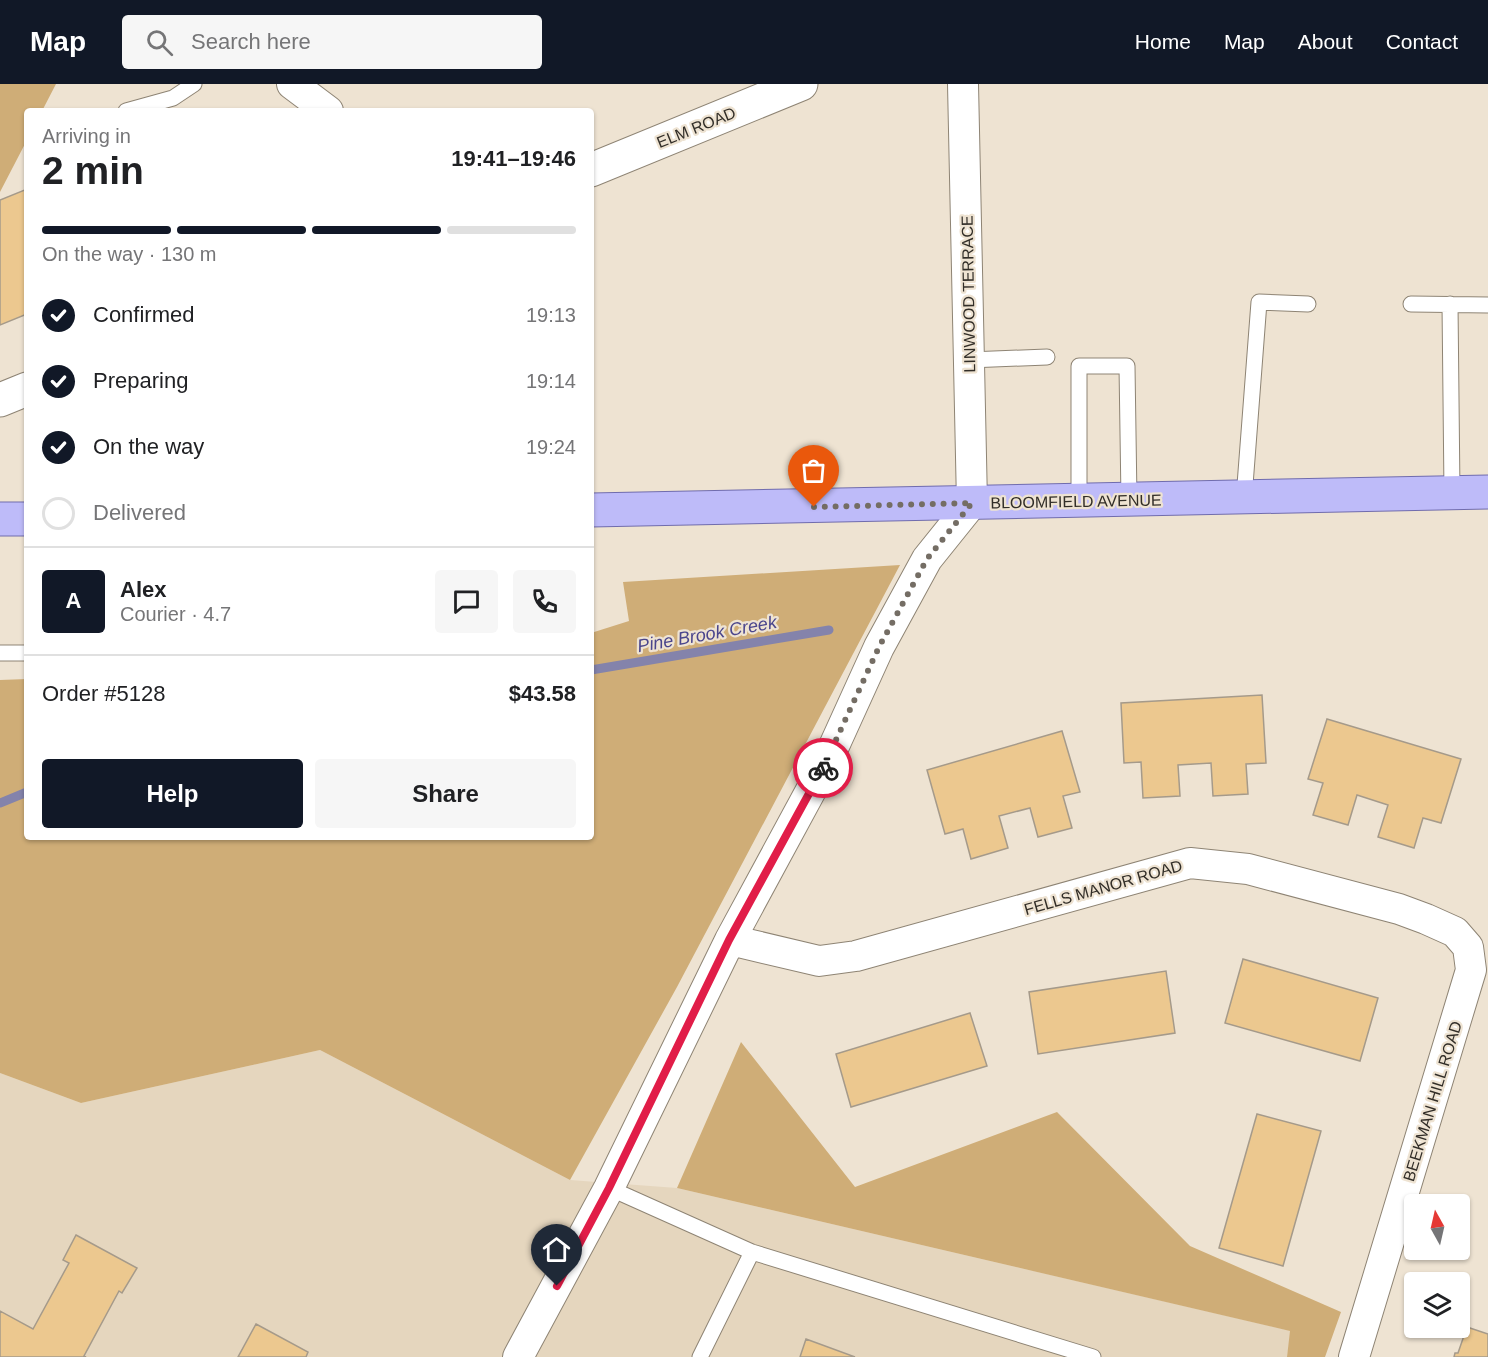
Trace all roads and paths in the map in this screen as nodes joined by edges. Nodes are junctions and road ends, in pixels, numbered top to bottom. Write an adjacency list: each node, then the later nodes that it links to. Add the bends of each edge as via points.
1 (194, 84): 5 (lane, via 173,98)
2 (292, 84): 6 (street)
3 (801, 84): 7 (street, ELM ROAD)
4 (963, 84): 13 (street, LINWOOD TERRACE)
5 (137, 108)
6 (324, 108)
7 (594, 169)
8 (1308, 304): 18 (lane, via 1259,302)
9 (1410, 304): 10 (lane)
10 (1450, 304): 11 (lane); 17 (lane)
11 (1488, 305)
12 (1047, 357): 13 (lane)
13 (969, 360): 21 (street, LINWOOD TERRACE)
14 (24, 390): 15 (street)
15 (0, 400)
16 (1488, 492): 17 (main road, BLOOMFIELD AVENUE)
17 (1452, 493): 18 (main road, BLOOMFIELD AVENUE)
18 (1244, 498): 19 (main road, BLOOMFIELD AVENUE)
19 (1129, 500): 20 (main road, BLOOMFIELD AVENUE); 20 (lane, via 1127,366 1079,366)
20 (1079, 501): 21 (main road, BLOOMFIELD AVENUE)
21 (972, 503): 22 (main road, BLOOMFIELD AVENUE); 27 (street, via 927,559 879,647 829,757)
22 (594, 510)
23 (0, 519): 24 (main road)
24 (24, 519)
25 (0, 653): 26 (lane)
26 (24, 653)
27 (729, 940): 28 (street, FELLS MANOR ROAD, via 819,961 856,956 1191,863 1248,869 1399,909 1455,932); 29 (street)
28 (1468, 947): 34 (street, BEEKMAN HILL ROAD, via 1471,970 1464,999)
29 (609, 1188): 30 (lane); 31 (street)
30 (752, 1252): 32 (lane); 33 (lane)
31 (518, 1357)
32 (700, 1357)
33 (1093, 1357)
34 (1354, 1357)

